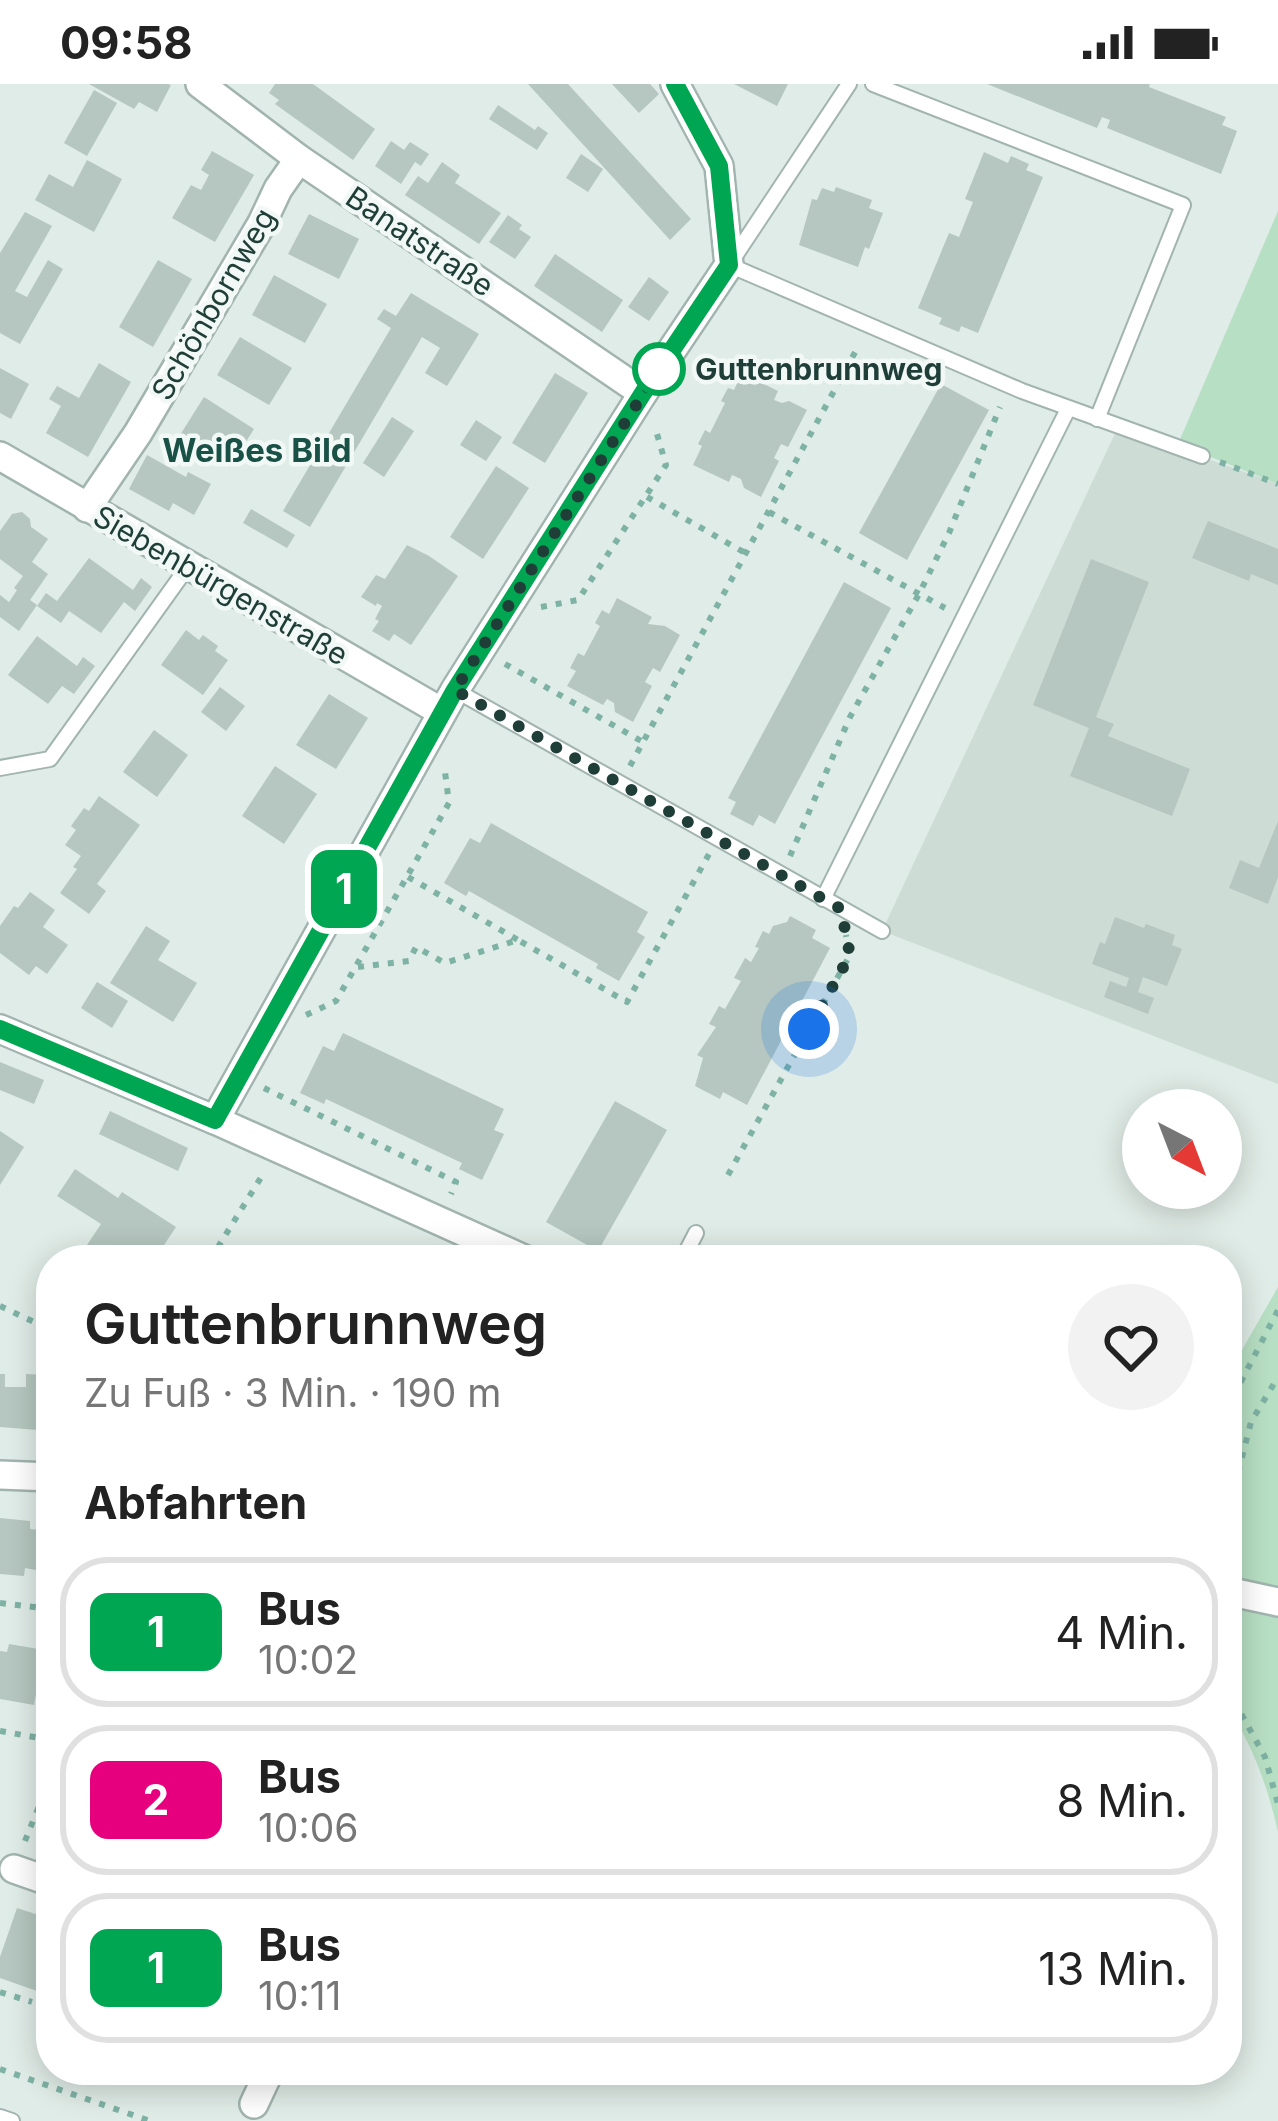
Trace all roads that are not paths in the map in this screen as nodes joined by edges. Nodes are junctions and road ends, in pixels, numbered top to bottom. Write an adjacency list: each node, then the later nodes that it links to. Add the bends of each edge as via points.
1 (200, 84): 5 (street, Banatstraße)
2 (675, 84): 6 (street, via 719,166)
3 (848, 84): 6 (lane)
4 (873, 84): 9 (lane, via 1183,205)
5 (299, 159): 7 (street, Banatstraße); 12 (street, Schönbornweg)
6 (729, 265): 7 (street); 8 (lane)
7 (653, 402): 14 (street)
8 (1068, 409): 9 (lane); 16 (lane)
9 (1096, 419): 11 (lane)
10 (0, 456): 12 (street, Siebenbürgenstraße)
11 (1202, 456)
12 (87, 508): 13 (street, Siebenbürgenstraße)
13 (189, 565): 14 (street, Siebenbürgenstraße); 15 (lane, via 50,759)
14 (449, 701): 16 (lane); 19 (street)
15 (0, 768)
16 (823, 899): 17 (lane)
17 (882, 931)
18 (0, 1029): 19 (street)
19 (215, 1120): 21 (street)
20 (696, 1233): 22 (lane)
21 (494, 1245)
22 (690, 1245)
23 (0, 1475): 24 (street)
24 (36, 1476)
25 (1242, 1594): 26 (street)
26 (1278, 1602)
27 (14, 1869): 28 (street)
28 (36, 1877)
29 (263, 2085): 30 (street)
30 (254, 2104)
31 (0, 2117): 32 (lane)
32 (12, 2121)

